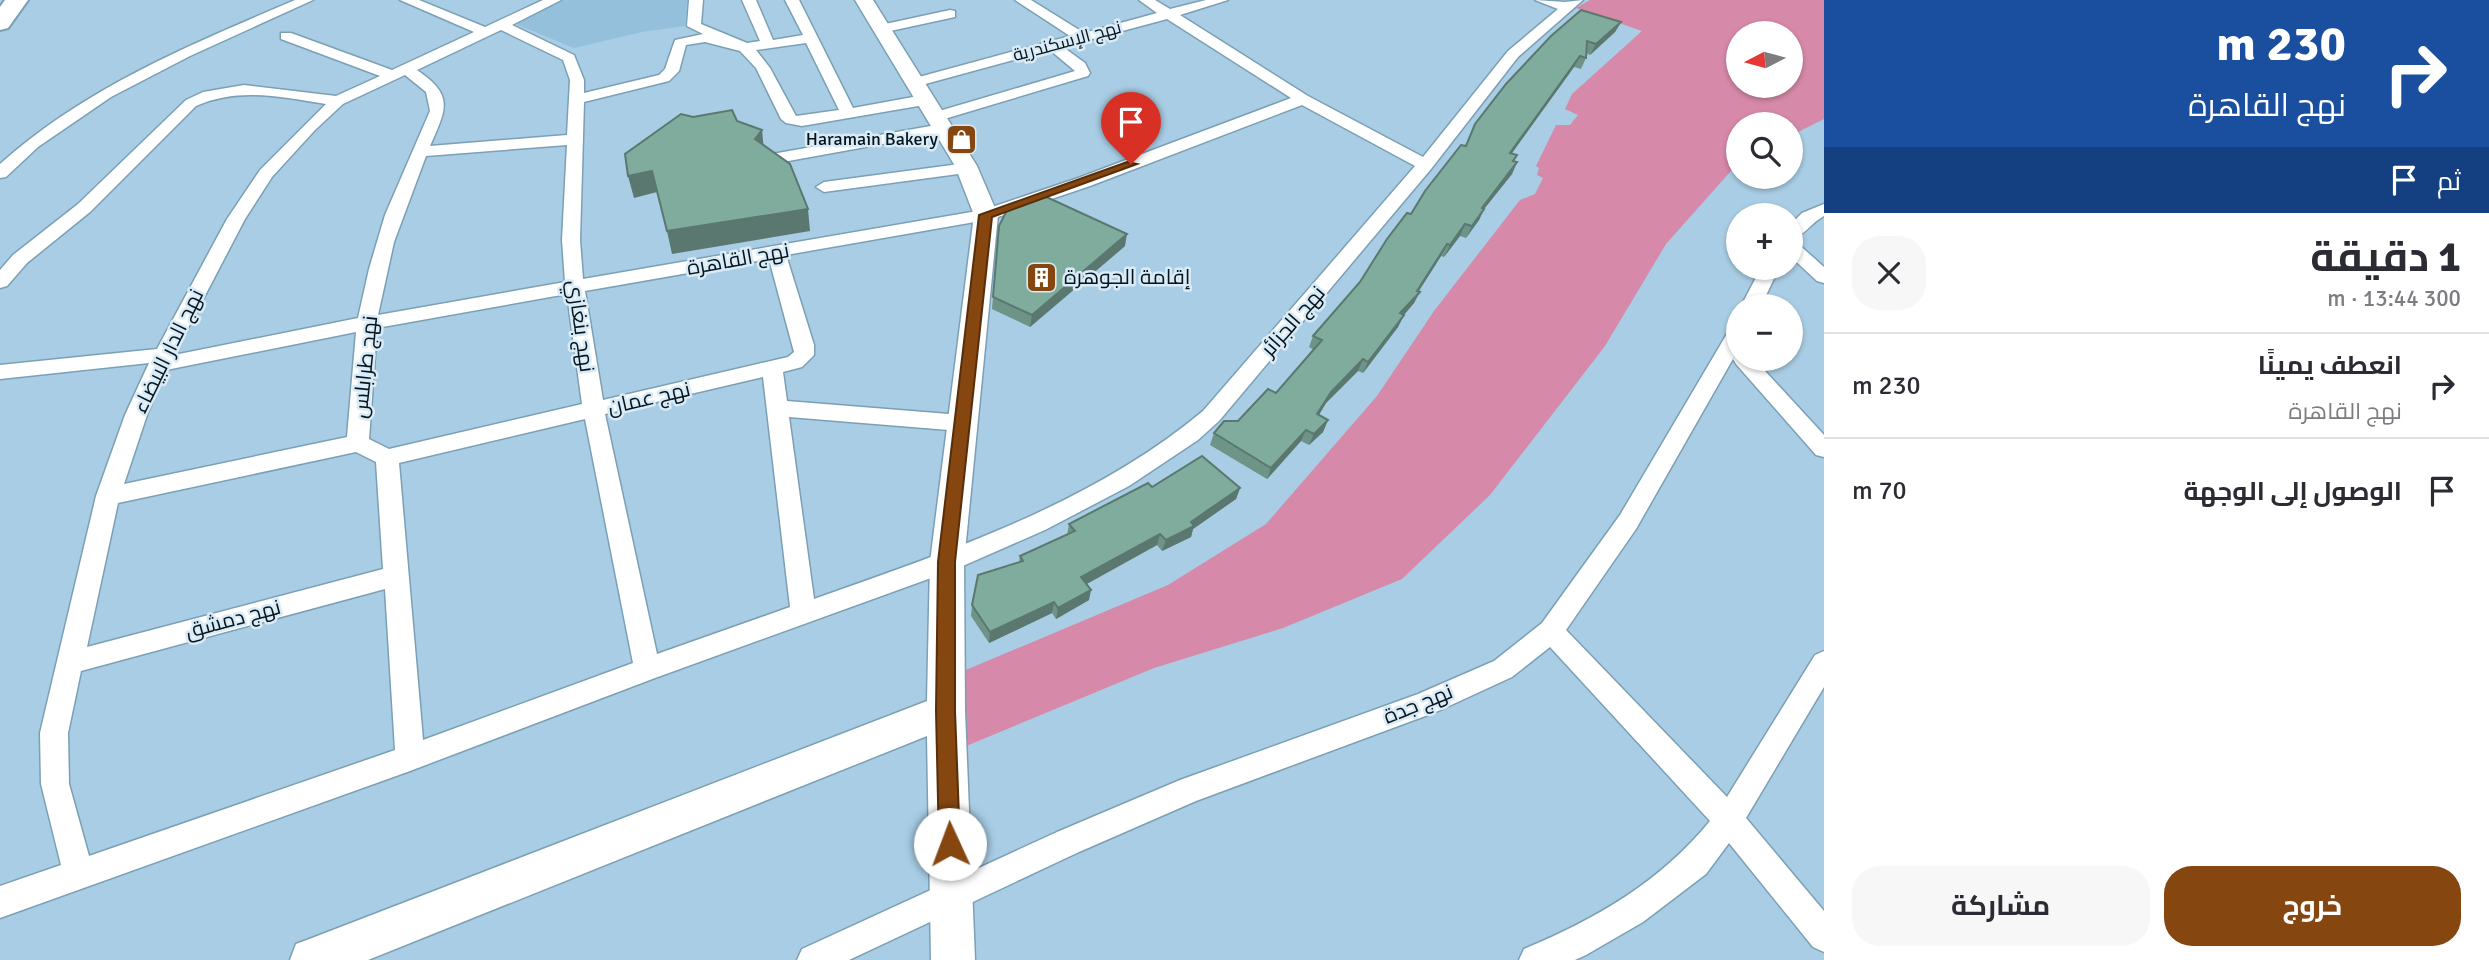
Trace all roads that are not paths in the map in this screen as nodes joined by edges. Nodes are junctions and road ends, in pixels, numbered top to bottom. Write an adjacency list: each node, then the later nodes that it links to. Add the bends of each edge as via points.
1 (17, 0): 16 (highway)
2 (306, 0): 36 (street, via 127,81 37,139)
3 (407, 0): 17 (street)
4 (696, 0): 24 (street, via 694,26)
5 (749, 0): 22 (street)
6 (792, 0): 21 (street)
7 (864, 0): 18 (street)
8 (1022, 0): 20 (street)
9 (1146, 0): 15 (street)
10 (1221, 0): 15 (street, نهج الإسكندرية)
11 (1542, 0): 13 (street)
12 (550, 1): 17 (street, نهج الدار البيضاء)
13 (1571, 3): 34 (street, نهج الجزائر, via 1513,54)
14 (950, 14): 18 (street)
15 (1170, 14): 20 (street, نهج الإسكندرية); 27 (street)
16 (0, 23)
17 (491, 28): 25 (street, نهج الدار البيضاء); 26 (street, نهج بنغازي, via 569,58)
18 (881, 29): 29 (street)
19 (286, 36): 25 (street)
20 (1081, 37): 23 (street, نهج الإسكندرية)
21 (811, 38): 22 (street); 30 (street)
22 (768, 44): 24 (street)
23 (1052, 46): 29 (street, نهج الإسكندرية); 29 (street, via 1083,73)
24 (744, 47): 26 (street, via 729,47 706,36 691,38 680,43 672,71 664,78); 30 (street, via 764,69 792,120)
25 (398, 71): 28 (street, نهج الدار البيضاء); 32 (street, نهج طرابلس, via 434,90 438,97 438,111)
26 (578, 99): 31 (street, نهج بنغازي)
27 (1303, 99): 34 (street); 39 (street, نهج القاهرة)
28 (338, 101): 43 (street, via 244,89 202,96 84,208); 49 (street, نهج الدار البيضاء, via 266,174 236,219)
29 (929, 107): 30 (street); 33 (street); 35 (street)
30 (848, 113)
31 (576, 139): 32 (street); 47 (street, نهج بنغازي, via 571,240)
32 (419, 152): 48 (street, نهج طرابلس, via 382,255)
33 (772, 159)
34 (1425, 165): 61 (street, نهج الجزائر, via 1297,319 1190,434 1121,481)
35 (967, 168): 37 (street); 39 (street)
36 (0, 173)
37 (824, 187)
38 (1824, 209): 40 (street)
39 (986, 215): 41 (street, نهج القاهرة); 56 (street)
40 (1803, 223)
41 (776, 252): 47 (street, نهج القاهرة); 51 (street, نهج عمان, via 804,355)
42 (1803, 258): 45 (street)
43 (20, 259): 44 (street); 46 (street)
44 (0, 264)
45 (1824, 277)
46 (0, 282)
47 (576, 288): 48 (street, نهج القاهرة); 55 (street, نهج بنغازي)
48 (367, 324): 49 (street, نهج القاهرة); 57 (street, نهج طرابلس)
49 (160, 360): 53 (street, نهج القاهرة); 60 (street, نهج الدار البيضاء)
50 (1726, 365): 64 (street, نهج جدة, via 1628,522)
51 (772, 369): 54 (street); 55 (street, نهج عمان)
52 (1757, 371): 58 (street)
53 (0, 372)
54 (777, 408): 56 (street); 63 (street)
55 (594, 411): 59 (street, نهج عمان); 67 (street, نهج بنغازي)
56 (961, 423): 61 (street)
57 (358, 443): 59 (street, نهج طرابلس); 60 (street)
58 (1824, 449)
59 (387, 458): 62 (street)
60 (108, 496): 65 (street, نهج الدار البيضاء)
61 (947, 562): 63 (street, نهج الجزائر); 68 (street)
62 (398, 575): 65 (street, نهج دمشق); 69 (street)
63 (803, 614): 67 (street, نهج الجزائر)
64 (1550, 631): 70 (street); 72 (street, نهج جدة, via 1503,668 1426,703 1190,790)
65 (68, 663): 71 (street, نهج الدار البيضاء, via 54,733 55,784)
66 (1824, 663): 70 (street)
67 (647, 669): 69 (street, نهج الجزائر)
68 (946, 711): 72 (street); 75 (street)
69 (410, 758): 71 (street, نهج الجزائر)
70 (1729, 820): 74 (street); 78 (street, via 1695,863 1632,911 1575,944)
71 (78, 873): 73 (street, نهج الجزائر)
72 (951, 897): 76 (street, نهج جدة); 77 (street)
73 (0, 902)
74 (1824, 936)
75 (312, 960)
76 (813, 960)
77 (953, 960)
78 (1535, 960)

